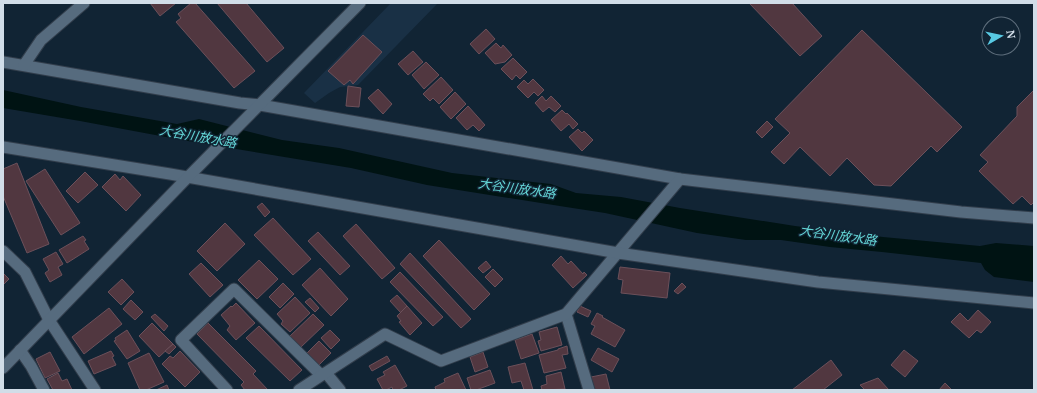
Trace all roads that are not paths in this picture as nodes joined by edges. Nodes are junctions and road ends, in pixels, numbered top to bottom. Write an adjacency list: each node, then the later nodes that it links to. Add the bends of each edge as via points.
1 (84, 3): 4 (street, via 41,40)
2 (360, 3): 5 (street)
3 (3, 62): 4 (street)
4 (24, 65): 5 (street, via 232,101)
5 (256, 108): 7 (street); 8 (street)
6 (3, 147): 7 (street)
7 (190, 174): 11 (street); 14 (street)
8 (680, 179): 9 (street, via 961,212); 11 (street)
9 (1034, 218)
10 (3, 251): 14 (street, via 25,272)
11 (618, 253): 12 (street, via 818,282); 13 (street)
12 (1034, 303)
13 (566, 314): 17 (street, via 442,360 385,334); 23 (street)
14 (49, 320): 15 (street); 19 (street)
15 (20, 350): 16 (street); 18 (street)
16 (3, 368)
17 (324, 374): 20 (street, via 234,289 181,340); 21 (street); 22 (street)
18 (44, 390)
19 (95, 390)
20 (227, 390)
21 (299, 390)
22 (340, 390)
23 (589, 390)

